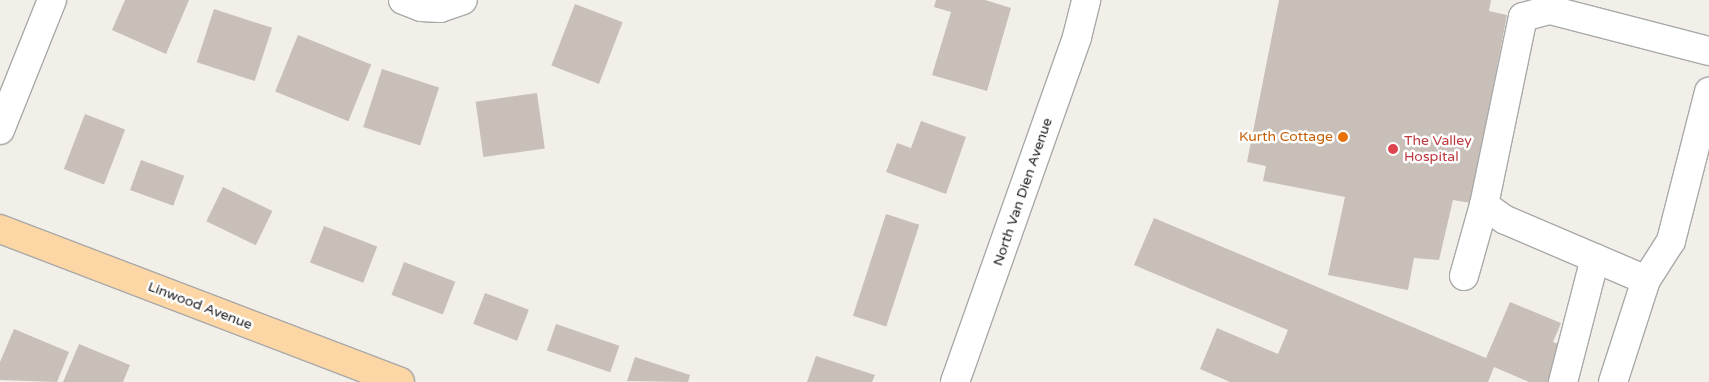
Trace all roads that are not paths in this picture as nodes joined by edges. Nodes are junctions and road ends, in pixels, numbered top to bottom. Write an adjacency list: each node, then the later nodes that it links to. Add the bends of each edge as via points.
1 (52, 0): 7 (street)
2 (403, 0): 3 (street, via 421,7 440,8)
3 (463, 0)
4 (1086, 0): 14 (street, North Van Dien Avenue, via 1077,36)
5 (1709, 51): 8 (street, via 1550,10 1523,17)
6 (1709, 92): 12 (street, via 1671,240)
7 (0, 130)
8 (1484, 205): 10 (street, via 1506,220); 11 (street)
9 (0, 229): 13 (main road, Linwood Avenue)
10 (1596, 258): 12 (street); 15 (street)
11 (1464, 276)
12 (1646, 280): 16 (street)
13 (400, 382)
14 (955, 382)
15 (1563, 382)
16 (1613, 382)

